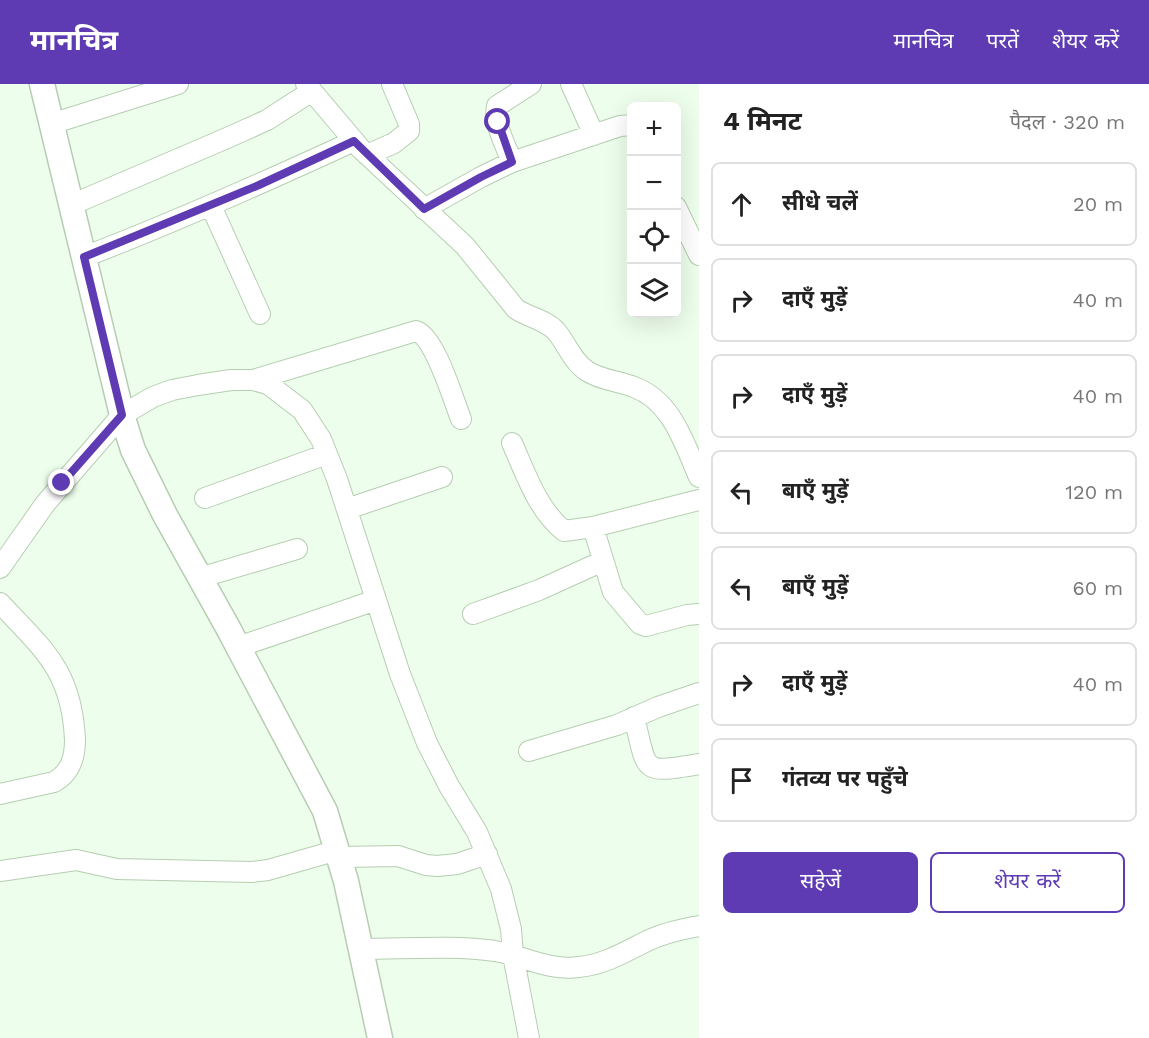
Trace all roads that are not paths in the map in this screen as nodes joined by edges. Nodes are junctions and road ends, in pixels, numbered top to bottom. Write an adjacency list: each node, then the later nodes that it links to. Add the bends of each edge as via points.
1 (42, 84): 7 (street)
2 (178, 84): 7 (street)
3 (392, 84): 10 (street, via 409,131 394,143)
4 (531, 84): 11 (street, via 497,106 498,122)
5 (571, 84): 9 (street)
6 (309, 88): 10 (street); 12 (street, via 267,120)
7 (51, 124): 12 (street)
8 (627, 125): 9 (street)
9 (594, 135): 11 (street)
10 (360, 148): 13 (street); 14 (street)
11 (512, 162): 14 (street)
12 (71, 205): 17 (street)
13 (211, 206): 17 (street); 18 (street)
14 (424, 209): 25 (street, via 465,246 516,309 555,330 585,370 644,390 660,402)
15 (677, 210): 16 (street)
16 (699, 255)
17 (84, 257): 20 (street)
18 (260, 314)
19 (253, 380): 20 (street, via 172,390); 21 (street, via 416,331 431,346); 23 (street, via 268,384 302,410)
20 (122, 415): 31 (street); 33 (street, via 165,515)
21 (461, 419)
22 (512, 443): 29 (street, via 547,516 564,531)
23 (327, 454): 26 (street); 28 (street)
24 (442, 477): 28 (street)
25 (699, 477)
26 (205, 498)
27 (699, 500): 29 (street)
28 (347, 509): 34 (street)
29 (593, 527): 32 (street)
30 (297, 549): 33 (street)
31 (1, 561)
32 (603, 561): 36 (street); 37 (street, via 613,592 640,624)
33 (200, 578): 38 (street)
34 (376, 600): 38 (street); 47 (street, via 427,744)
35 (0, 603): 45 (street, via 62,677 71,703 75,747 72,762 61,778)
36 (473, 614)
37 (699, 614)
38 (238, 647): 46 (street, via 313,785)
39 (699, 693): 40 (street)
40 (680, 700): 41 (street); 42 (street)
41 (699, 708)
42 (634, 717): 43 (street); 44 (street, via 646,764 651,768 666,770)
43 (529, 752)
44 (699, 764)
45 (0, 794)
46 (339, 854): 47 (street, via 398,856 437,866); 48 (street, via 252,872 117,869 76,860); 50 (street)
47 (488, 854): 51 (street, via 512,929)
48 (0, 871)
49 (699, 926): 51 (street, via 664,934 582,967 536,964)
50 (362, 949): 51 (street, via 474,949); 52 (street)
51 (513, 955): 53 (street)
52 (380, 1038)
53 (529, 1038)

